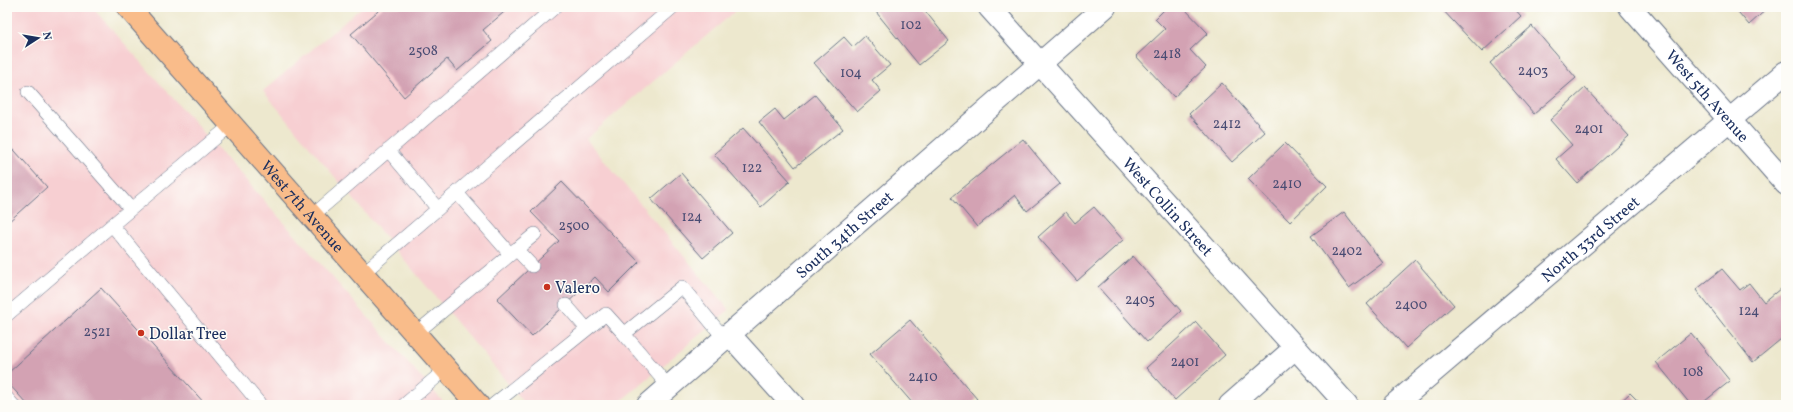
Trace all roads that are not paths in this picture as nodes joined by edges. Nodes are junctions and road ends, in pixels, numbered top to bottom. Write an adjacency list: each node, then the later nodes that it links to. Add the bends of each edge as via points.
1 (555, 7): 12 (lane)
2 (674, 7): 14 (lane)
3 (989, 7): 7 (street, West Collin Street)
4 (1105, 7): 7 (street, South 34th Street)
5 (1630, 7): 10 (street, West 5th Avenue)
6 (130, 8): 11 (main road, West 7th Avenue)
7 (1040, 64): 28 (street, South 34th Street); 29 (street, West Collin Street)
8 (1786, 72): 10 (street, North 33rd Street)
9 (28, 92): 15 (lane)
10 (1730, 120): 13 (street, West 5th Avenue); 42 (street, North 33rd Street)
11 (231, 125): 15 (lane); 17 (main road, West 7th Avenue)
12 (388, 150): 16 (lane); 17 (lane)
13 (1786, 184)
14 (457, 193): 16 (lane); 20 (lane)
15 (131, 209): 18 (lane)
16 (438, 209): 22 (lane)
17 (312, 216): 22 (main road, West 7th Avenue)
18 (112, 225): 24 (lane); 34 (lane, via 259,403)
19 (535, 234): 20 (lane)
20 (513, 252): 21 (lane); 26 (lane)
21 (532, 266)
22 (362, 274): 26 (main road, West 7th Avenue)
23 (566, 305): 25 (lane)
24 (7, 315)
25 (587, 329): 27 (lane, via 606,314); 37 (lane)
26 (415, 334): 30 (main road, West 7th Avenue)
27 (624, 334): 28 (lane, via 682,287); 31 (lane)
28 (726, 336): 31 (street, South 34th Street); 39 (street)
29 (1295, 348): 40 (street); 41 (street, West Collin Street)
30 (446, 369): 35 (lane); 36 (main road, West 7th Avenue)
31 (669, 387): 38 (street, South 34th Street)
32 (7, 398): 33 (lane)
33 (13, 405)
34 (257, 405)
35 (404, 405)
36 (478, 405)
37 (493, 405)
38 (648, 405)
39 (793, 405)
40 (1230, 405)
41 (1347, 405)
42 (1394, 405)

